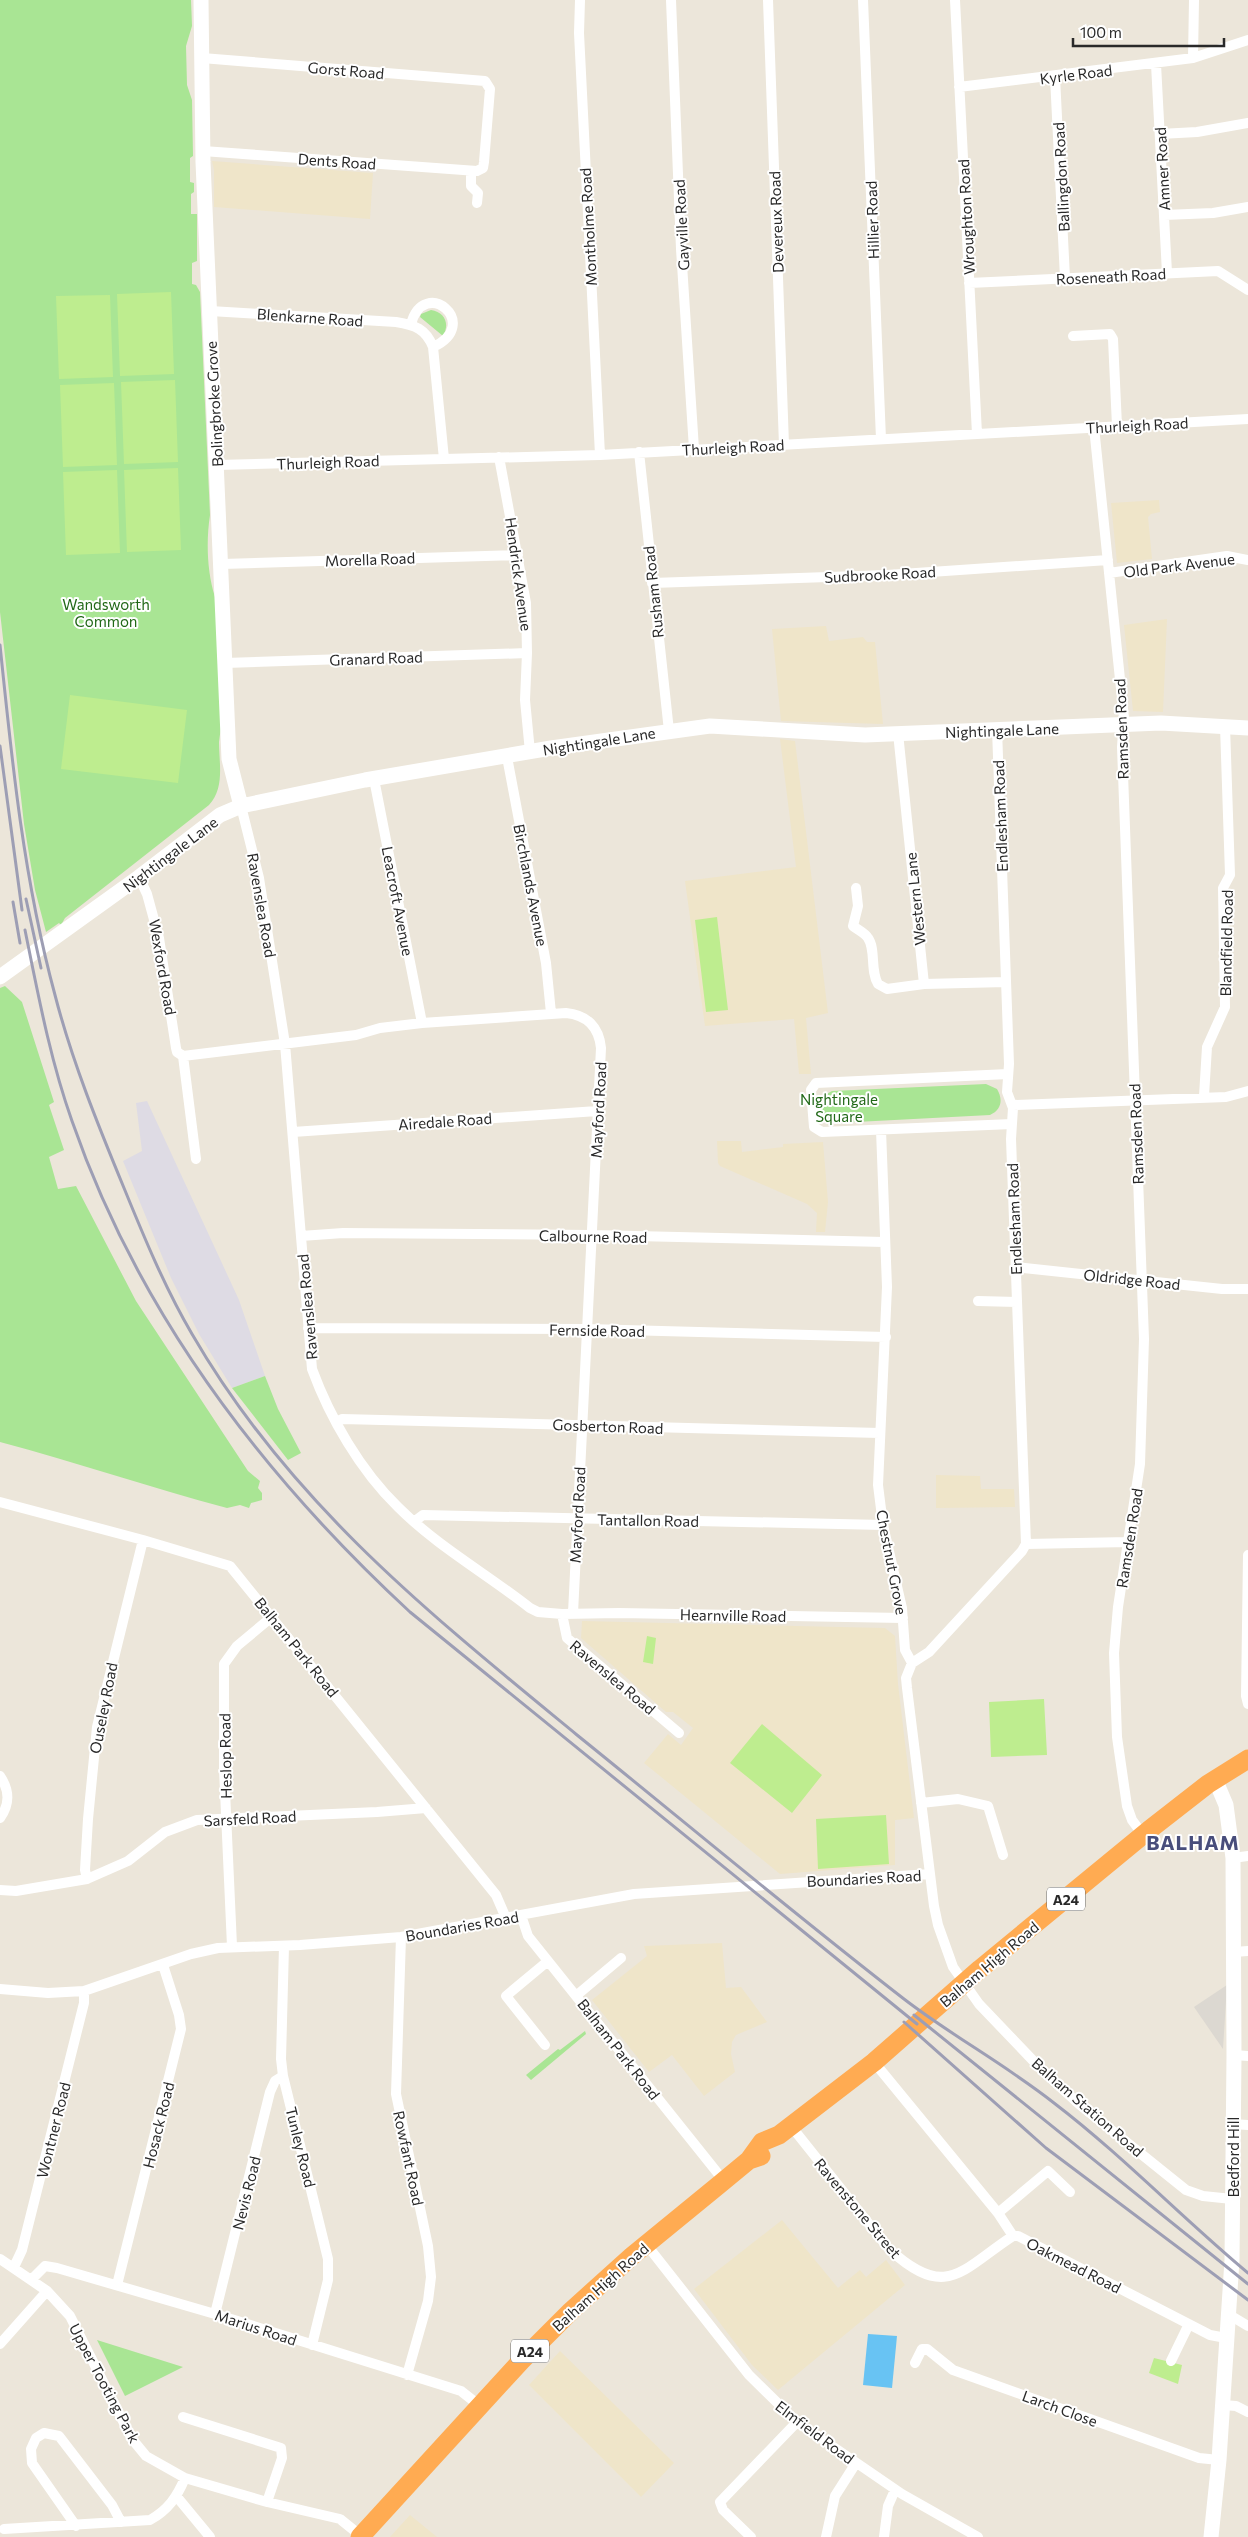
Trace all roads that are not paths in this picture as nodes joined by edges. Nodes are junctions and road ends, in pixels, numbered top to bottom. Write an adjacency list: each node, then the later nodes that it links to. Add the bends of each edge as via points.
1 (201, 0): 9 (main road, Bolingbroke Grove)
2 (580, 0): 37 (street, Montholme Road)
3 (671, 0): 35 (street, Gayville Road)
4 (768, 0): 34 (street, Devereux Road)
5 (863, 0): 33 (street, Hillier Road)
6 (955, 0): 13 (street, Wroughton Road)
7 (1194, 0): 10 (street)
8 (1248, 40): 10 (street, Kyrle Road)
9 (202, 58): 16 (main road, Bolingbroke Grove); 17 (street, Gorst Road, via 485,81 488,84 484,162 482,168)
10 (1193, 58): 11 (street, Kyrle Road)
11 (1156, 64): 12 (street, Kyrle Road); 15 (street, Amner Road)
12 (1055, 77): 13 (street, Kyrle Road); 22 (street, Ballingdon Road)
13 (959, 86): 23 (street, Wroughton Road)
14 (1248, 123): 15 (street, via 1197,132)
15 (1160, 134): 20 (street, Amner Road)
16 (203, 150): 17 (street, Dents Road); 25 (main road, Bolingbroke Grove)
17 (471, 171): 18 (street, via 471,186 478,193)
18 (477, 203)
19 (1248, 208): 20 (street)
20 (1164, 215): 21 (street, Amner Road)
21 (1167, 273): 22 (street, Roseneath Road); 24 (street, Roseneath Road, via 1218,271)
22 (1065, 278): 23 (street, Roseneath Road)
23 (969, 283): 32 (street, Wroughton Road)
24 (1248, 290)
25 (210, 311): 26 (street, Blenkarne Road); 40 (main road, Bolingbroke Grove)
26 (411, 324): 28 (street, via 429,337); 28 (street, via 418,308 426,303 448,309 454,322 453,329 444,342)
27 (1073, 336): 30 (street, via 1110,334 1114,339)
28 (433, 347): 39 (street)
29 (1248, 419): 30 (street, Thurleigh Road)
30 (1117, 426): 31 (street, Thurleigh Road)
31 (1094, 427): 32 (street, Thurleigh Road); 42 (street, Ramsden Road)
32 (977, 434): 33 (street, Thurleigh Road)
33 (881, 439): 34 (street, Thurleigh Road)
34 (784, 445): 35 (street, Thurleigh Road)
35 (694, 449): 36 (street, Thurleigh Road)
36 (639, 452): 37 (street, Thurleigh Road); 46 (street, Rusham Road)
37 (600, 454): 38 (street, Thurleigh Road)
38 (499, 457): 39 (street, Thurleigh Road); 41 (street, Hendrick Avenue)
39 (444, 459): 40 (street, Thurleigh Road)
40 (217, 465): 44 (main road, Bolingbroke Grove)
41 (518, 555): 44 (street, Morella Road); 47 (street, Hendrick Avenue, via 526,603)
42 (1108, 560): 45 (street, Ramsden Road); 46 (street, Sudbrooke Road, via 887,575)
43 (1248, 560): 45 (street, Old Park Avenue, via 1226,556)
44 (222, 564): 48 (main road, Bolingbroke Grove)
45 (1109, 573): 49 (street, Ramsden Road)
46 (652, 583): 53 (street, Rusham Road)
47 (528, 653): 48 (street, Granard Road); 55 (street, Hendrick Avenue, via 525,700)
48 (225, 663): 58 (main road, Bolingbroke Grove, via 229,759)
49 (1123, 725): 50 (main road, Nightingale Lane, via 1161,722); 52 (main road, Nightingale Lane); 71 (street, Ramsden Road)
50 (1225, 726): 51 (main road, Nightingale Lane); 70 (street, Blandfield Road, via 1230,875 1223,888 1225,1007 1207,1047)
51 (1248, 728)
52 (996, 729): 54 (main road, Nightingale Lane); 62 (street, Endlesham Road)
53 (669, 730): 54 (main road, Nightingale Lane, via 710,726 809,733); 55 (main road, Nightingale Lane)
54 (898, 734): 63 (street, Western Lane)
55 (530, 752): 56 (main road, Nightingale Lane)
56 (507, 757): 57 (main road, Nightingale Lane); 64 (street, Birchlands Avenue, via 546,963)
57 (374, 779): 58 (main road, Nightingale Lane); 65 (street, Leacroft Avenue)
58 (241, 806): 59 (main road, Nightingale Lane, via 220,815); 66 (street, Ravenslea Road, via 260,888)
59 (139, 878): 61 (main road, Nightingale Lane); 67 (street, Wexford Road, via 154,914 176,1048)
60 (856, 888): 63 (street, via 858,906 853,926 871,943 878,984 887,989)
61 (4, 975)
62 (1006, 982): 63 (street); 68 (street, Endlesham Road)
63 (924, 984)
64 (551, 1013): 65 (street, Mayford Road); 73 (street, Mayford Road, via 577,1014 592,1024 597,1032 601,1048)
65 (422, 1023): 66 (street, Mayford Road)
66 (284, 1044): 67 (street, Mayford Road); 76 (street, Ravenslea Road)
67 (183, 1056): 77 (street, Wexford Road)
68 (1008, 1074): 72 (street, Endlesham Road, via 1007,1092); 75 (street, via 812,1085 814,1123 819,1131)
69 (1248, 1091): 70 (street, via 1226,1097)
70 (1204, 1096): 71 (street)
71 (1135, 1099): 72 (street); 82 (street, Ramsden Road)
72 (1013, 1105): 74 (street, Endlesham Road)
73 (598, 1111): 76 (street, Airedale Road); 78 (street, Mayford Road)
74 (1012, 1124): 75 (street); 81 (street, Endlesham Road)
75 (881, 1130): 80 (street, Chestnut Grove)
76 (293, 1132): 79 (street, Ravenslea Road)
77 (196, 1160)
78 (592, 1235): 79 (street, Calbourne Road, via 343,1233); 80 (street, Calbourne Road); 87 (street, Mayford Road)
79 (301, 1236): 86 (street, Ravenslea Road)
80 (884, 1242): 88 (street, Chestnut Grove)
81 (1015, 1267): 82 (street, Oldridge Road); 85 (street, Endlesham Road)
82 (1142, 1281): 83 (street, Oldridge Road); 97 (street, Ramsden Road, via 1143,1415)
83 (1248, 1289)
84 (978, 1301): 85 (street)
85 (1017, 1302): 98 (street, Endlesham Road)
86 (308, 1328): 87 (street, Fernside Road); 89 (street, Ravenslea Road, via 312,1368)
87 (587, 1329): 88 (street, Fernside Road); 90 (street, Mayford Road)
88 (886, 1338): 91 (street, Chestnut Grove)
89 (337, 1422): 90 (street, Gosberton Road, via 342,1419); 94 (street, Ravenslea Road, via 369,1472)
90 (582, 1425): 91 (street, Gosberton Road); 93 (street, Mayford Road)
91 (880, 1433): 95 (street, Chestnut Grove, via 878,1485)
92 (0, 1502): 96 (street, Balham Park Road)
93 (577, 1518): 94 (street, Tantallon Road, via 423,1515); 95 (street, Tantallon Road); 101 (street, Mayford Road)
94 (415, 1522): 100 (street, Ravenslea Road, via 530,1608)
95 (883, 1525): 103 (street, Chestnut Grove)
96 (143, 1540): 102 (street, Balham Park Road, via 230,1566); 118 (street, Ouseley Road, via 97,1727 88,1819)
97 (1130, 1542): 98 (street); 114 (street, Ramsden Road, via 1118,1607 1114,1653 1115,1718 1127,1806 1132,1820)
98 (1026, 1544): 104 (street, via 929,1652)
99 (1248, 1555): 105 (street)
100 (562, 1614): 101 (street, Hearnville Road); 106 (street, Ravenslea Road, via 567,1638)
101 (573, 1614): 103 (street, Hearnville Road)
102 (273, 1616): 111 (street, Balham Park Road); 112 (street, Heslop Road, via 237,1646 224,1664)
103 (903, 1618): 104 (street, Chestnut Grove, via 905,1650)
104 (912, 1663): 110 (street, via 906,1678)
105 (1248, 1704)
106 (679, 1733)
107 (1248, 1759): 109 (highway, Balham High Road / A24)
108 (0, 1776): 113 (street, via 7,1787 8,1801 8,1808)
109 (1215, 1779): 114 (highway, Balham High Road / A24); 116 (main road, Bedford Hill, via 1226,1805)
110 (922, 1804): 115 (street, via 958,1798 988,1806); 117 (street)
111 (426, 1808): 112 (street, Sarsfeld Road); 121 (street, Balham Park Road, via 496,1895)
112 (226, 1817): 118 (street, Sarsfeld Road, via 180,1825 165,1832 128,1861); 123 (street, Heslop Road)
113 (0, 1818)
114 (1143, 1834): 129 (highway, Balham High Road / A24)
115 (1003, 1855)
116 (1240, 1857): 125 (main road, Bedford Hill)
117 (930, 1874): 120 (street, Boundaries Road, via 634,1894); 129 (street, via 938,1925 951,1963)
118 (87, 1879): 119 (street, Sarsfeld Road, via 16,1891)
119 (0, 1890)
120 (521, 1915): 121 (street, Boundaries Road); 127 (street, Balham Park Road, via 526,1932)
121 (506, 1918): 122 (street, Boundaries Road)
122 (401, 1937): 124 (street, Boundaries Road); 160 (street, Rowfant Road, via 396,2094 428,2246 431,2277 428,2301)
123 (232, 1946): 124 (street, Boundaries Road); 128 (street, Boundaries Road, via 191,1954)
124 (284, 1946): 136 (street, Tunley Road)
125 (1241, 1952): 134 (main road, Bedford Hill)
126 (621, 1958): 132 (street)
127 (548, 1961): 132 (street, Balham Park Road); 133 (street, via 506,1996)
128 (163, 1965): 131 (street, Boundaries Road); 149 (street, Hosack Road, via 180,2028)
129 (963, 1984): 135 (highway, Balham High Road / A24); 142 (street, Balham Station Road, via 1043,2070 1132,2147 1186,2190)
130 (0, 1989): 131 (street, Boundaries Road, via 48,1993)
131 (84, 1991): 147 (street, Wontner Road, via 84,2003 55,2121 22,2250)
132 (577, 1995): 140 (street, Balham Park Road)
133 (545, 2045)
134 (1241, 2055): 137 (main road, Bedford Hill)
135 (874, 2062): 139 (highway, Balham High Road / A24); 143 (street, Oakmead Road)
136 (283, 2076): 151 (street, Nevis Road, via 275,2081 270,2092); 157 (street, Tunley Road, via 328,2259 328,2280)
137 (1232, 2124): 138 (street); 142 (main road, Bedford Hill)
138 (1248, 2125)
139 (785, 2131): 140 (highway, Balham High Road / A24, via 762,2142 749,2160); 144 (street, Ravenstone Street, via 889,2249 920,2270 934,2276 954,2276 973,2267)
140 (724, 2181): 145 (highway, Balham High Road / A24)
141 (1070, 2192): 143 (street, via 1048,2171)
142 (1238, 2206): 152 (main road, Bedford Hill)
143 (998, 2213): 144 (street, Oakmead Road)
144 (1013, 2236): 153 (street, Oakmead Road)
145 (646, 2244): 162 (highway, Balham High Road / A24, via 571,2311); 165 (street, Elmfield Road, via 749,2376)
146 (0, 2259): 147 (street, Upper Tooting Park)
147 (14, 2267): 148 (street, Upper Tooting Park)
148 (32, 2280): 149 (street, Marius Road, via 42,2268 49,2266); 150 (street, Upper Tooting Park)
149 (118, 2285): 151 (street, Marius Road)
150 (47, 2291): 156 (street); 168 (street, Upper Tooting Park, via 70,2316 132,2439 146,2456)
151 (215, 2314): 157 (street, Marius Road)
152 (1228, 2314): 154 (street); 155 (main road, Bedford Hill)
153 (1189, 2324): 155 (street, Oakmead Road, via 1216,2338); 158 (street)
154 (1248, 2326)
155 (1226, 2338): 161 (main road, Bedford Hill)
156 (0, 2344)
157 (312, 2345): 160 (street, Marius Road)
158 (1171, 2361)
159 (915, 2363): 166 (street, Larch Close, via 922,2349 927,2349 953,2370 1199,2458)
160 (407, 2375): 162 (street, Marius Road, via 461,2391)
161 (1223, 2405): 163 (street, via 1236,2406); 166 (main road, Bedford Hill)
162 (480, 2406): 175 (highway, Balham High Road / A24)
163 (1248, 2412)
164 (183, 2417): 171 (street, via 281,2448 282,2458)
165 (797, 2422): 167 (street, Elmfield Road); 177 (street, via 720,2502 723,2510)
166 (1219, 2460): 181 (main road, Bedford Hill)
167 (856, 2463): 169 (street, Elmfield Road); 178 (street, via 835,2496)
168 (185, 2478): 170 (street); 171 (street, Upper Tooting Park)
169 (895, 2490): 179 (street, via 888,2506); 180 (street, Elmfield Road)
170 (176, 2497): 172 (street, via 161,2514 150,2520); 176 (street)
171 (267, 2502): 175 (street, Upper Tooting Park, via 340,2519)
172 (121, 2522): 173 (street); 173 (street, via 60,2436 44,2433 36,2438 30,2449 32,2463)
173 (76, 2526): 174 (street)
174 (4, 2529)
175 (360, 2536)
176 (210, 2537)
177 (751, 2537)
178 (826, 2537)
179 (884, 2537)
180 (978, 2537)
181 (1211, 2537)

